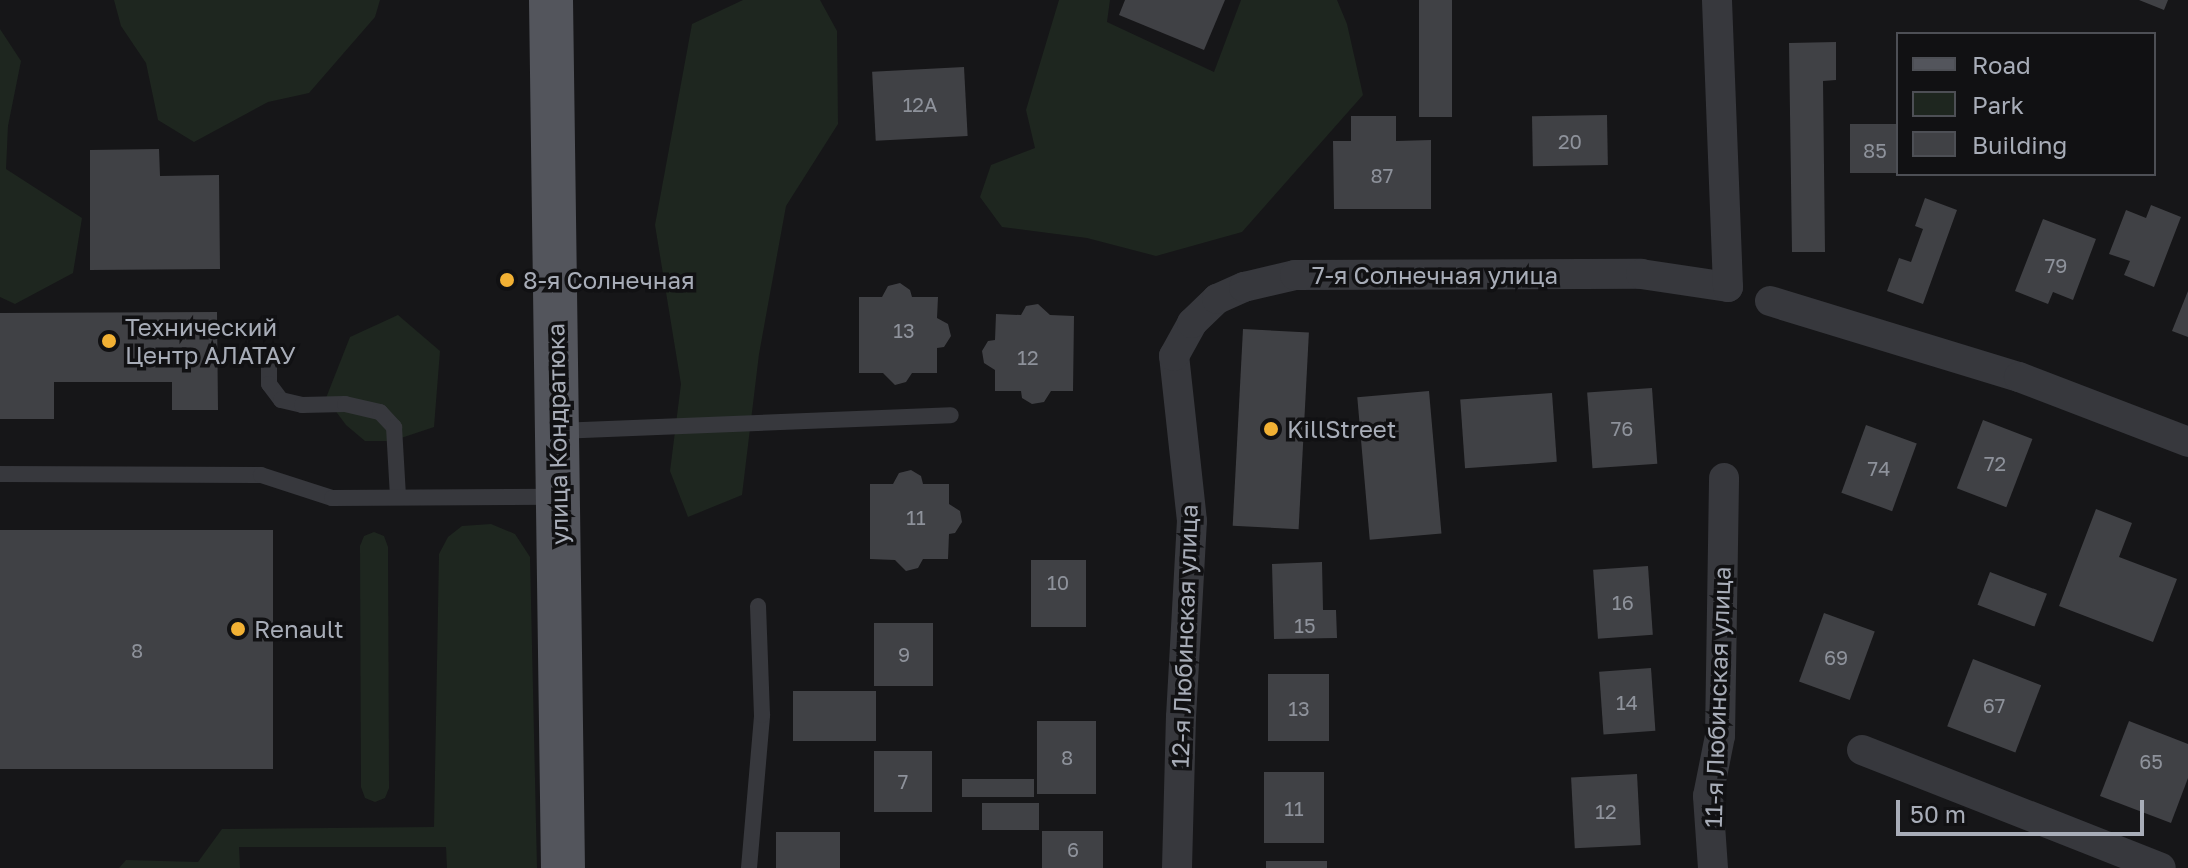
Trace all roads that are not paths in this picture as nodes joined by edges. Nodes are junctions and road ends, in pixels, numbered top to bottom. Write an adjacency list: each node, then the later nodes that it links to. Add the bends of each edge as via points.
1 (551, 0): 7 (main road, улица Кондратюка)
2 (1717, 0): 4 (street, 7-я Солнечная улица, via 1728,287 1641,274 1295,275 1217,299 1192,323)
3 (1770, 301): 8 (street, via 2019,377)
4 (1174, 356): 17 (street, 12-я Любинская улица, via 1192,521)
5 (269, 364): 11 (lane, via 269,384 281,400 380,412 394,427)
6 (951, 415): 7 (lane)
7 (556, 431): 12 (main road, улица Кондратюка)
8 (2188, 442)
9 (0, 474): 11 (lane, via 261,475 332,498)
10 (1724, 478): 18 (street, 11-я Любинская улица, via 1720,736 1708,796)
11 (398, 497): 12 (lane)
12 (557, 497): 15 (main road, улица Кондратюка)
13 (758, 606): 16 (lane, via 762,715)
14 (1862, 750): 19 (street)
15 (563, 868)
16 (749, 868)
17 (1177, 868)
18 (1713, 868)
19 (2161, 868)

